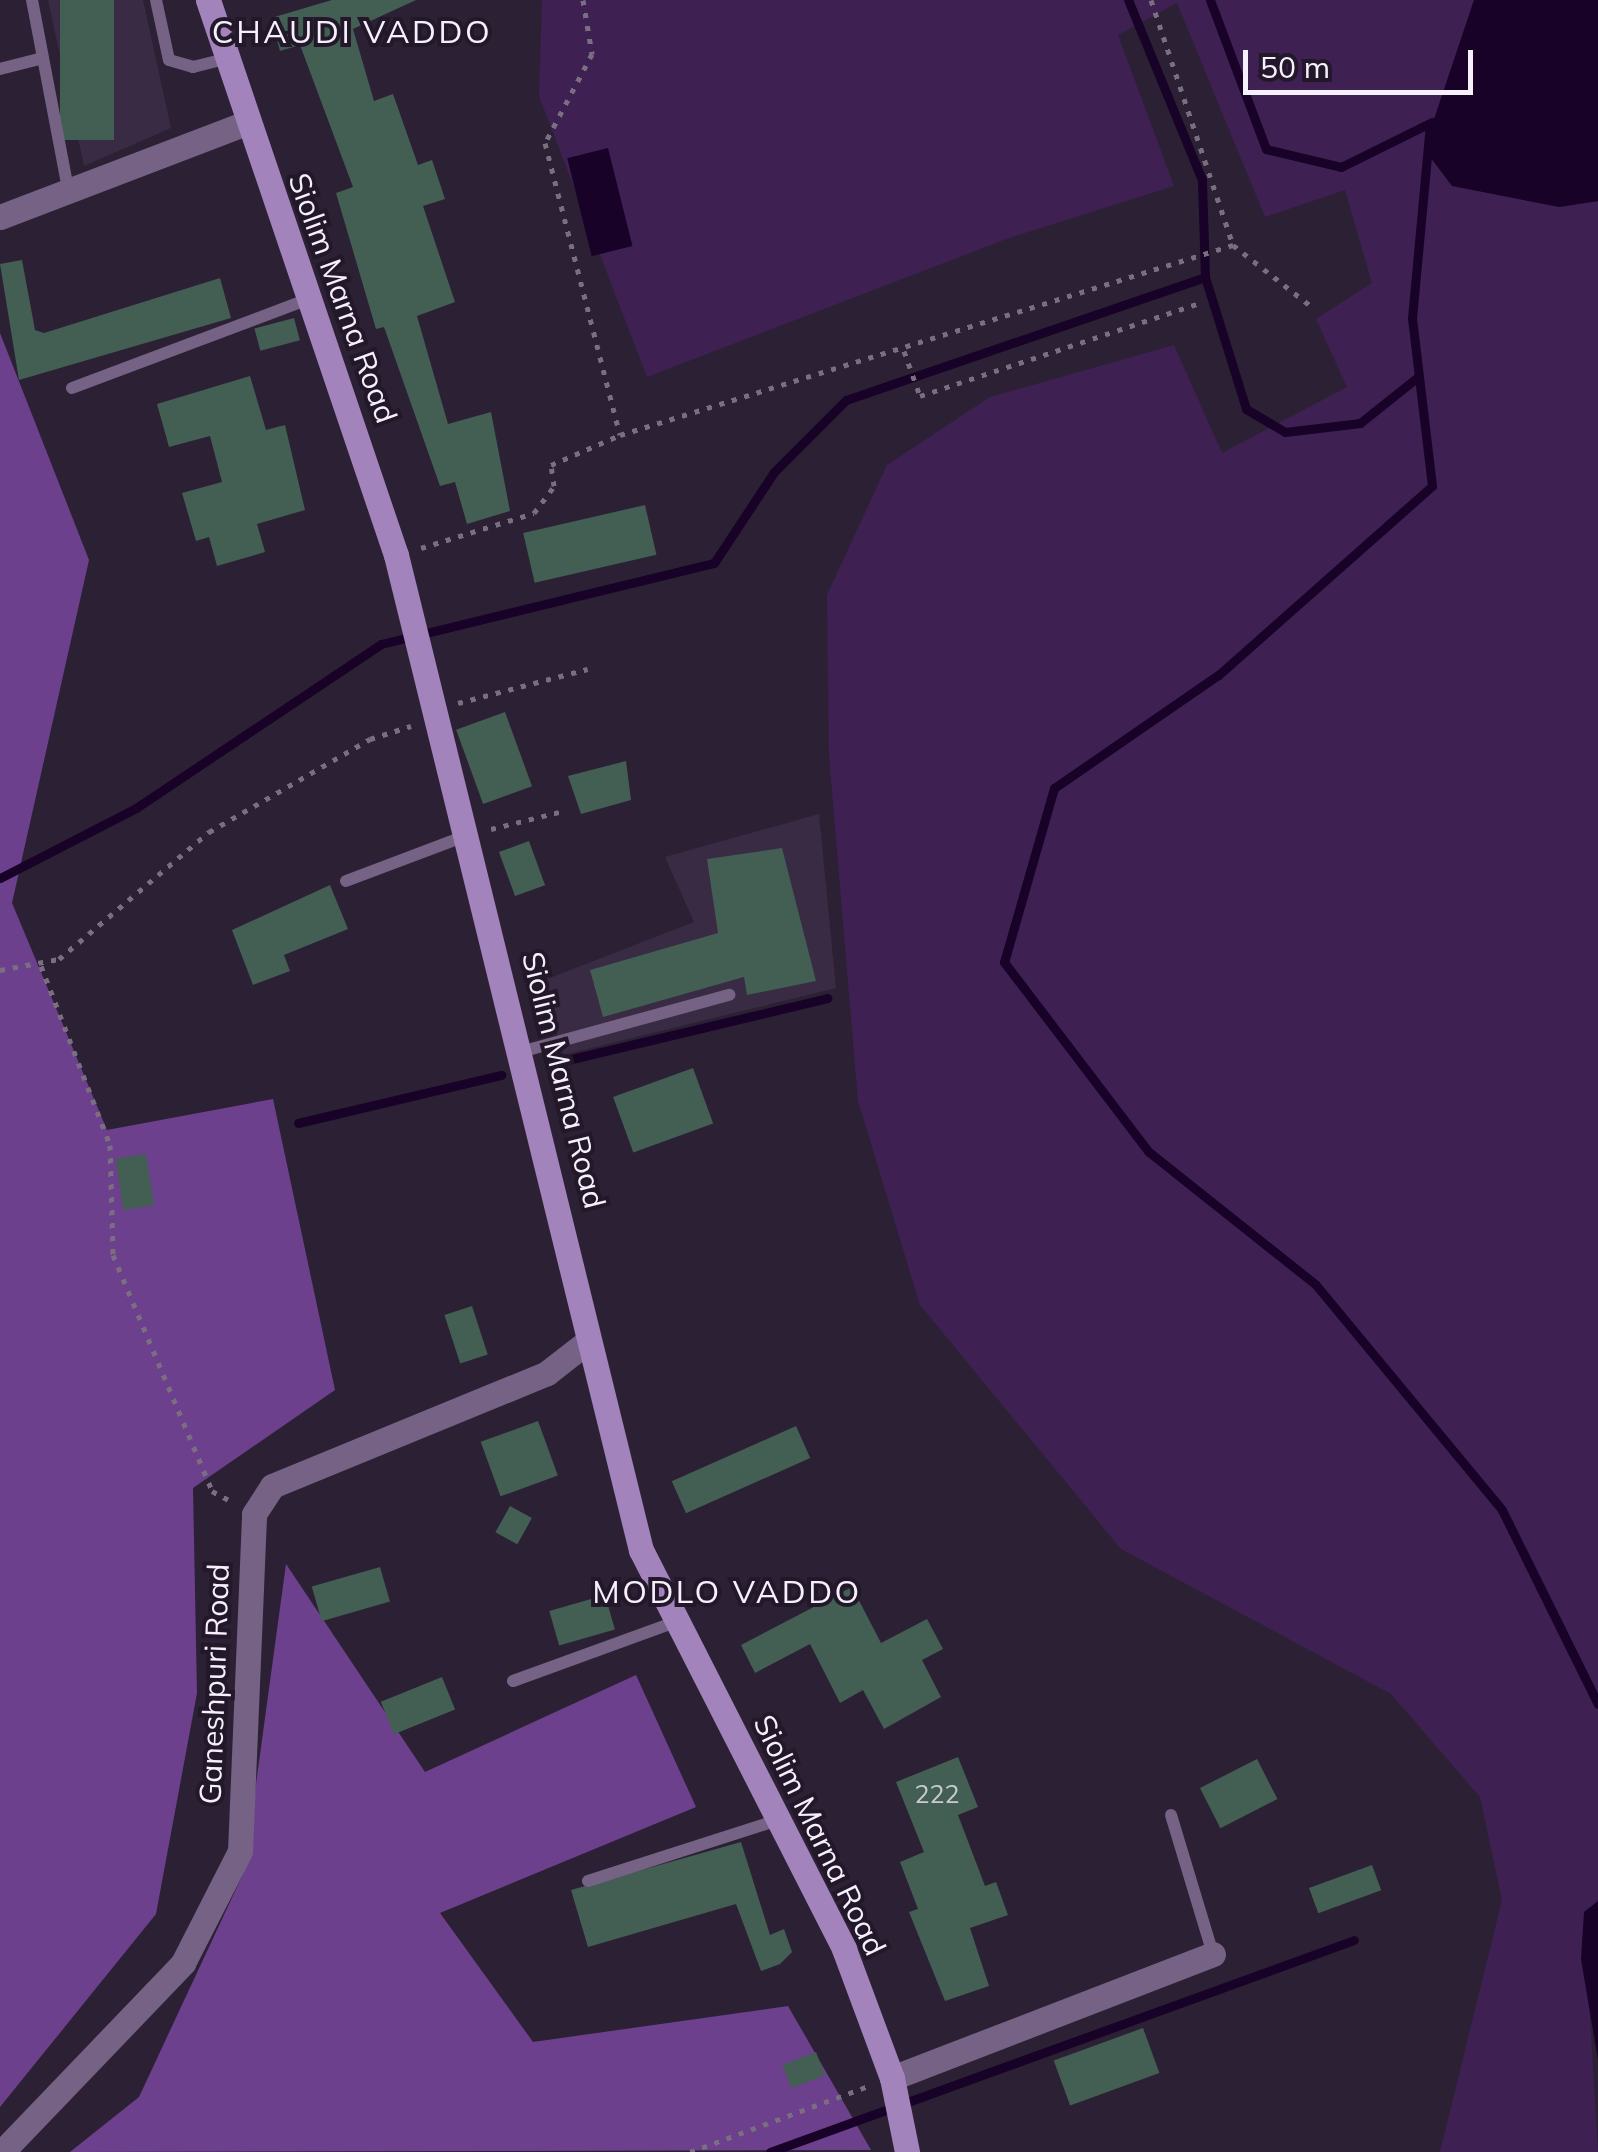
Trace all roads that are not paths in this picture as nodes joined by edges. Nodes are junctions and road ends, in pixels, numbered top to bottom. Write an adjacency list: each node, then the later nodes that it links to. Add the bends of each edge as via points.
1 (32, 0): 4 (lane)
2 (156, 0): 5 (lane, via 170,60 193,67)
3 (208, 0): 5 (main road, Siolim Marna Road)
4 (43, 58): 6 (lane); 8 (lane)
5 (226, 59): 7 (main road, Siolim Marna Road)
6 (0, 69)
7 (246, 123): 8 (street); 10 (main road, Siolim Marna Road)
8 (68, 188): 9 (street)
9 (0, 216)
10 (309, 299): 11 (lane); 12 (main road, Siolim Marna Road, via 396,554)
11 (72, 388)
12 (468, 835): 13 (lane); 15 (main road, Siolim Marna Road)
13 (346, 881)
14 (729, 995): 15 (lane)
15 (524, 1051): 16 (main road, Siolim Marna Road)
16 (588, 1342): 17 (main road, Siolim Marna Road, via 641,1550); 24 (street, Ganeshpuri Road, via 547,1373 272,1486 254,1514 240,1851 183,1963)
17 (678, 1621): 18 (lane); 20 (main road, Siolim Marna Road)
18 (513, 1680)
19 (1171, 1814): 22 (lane)
20 (778, 1820): 21 (lane); 23 (main road, Siolim Marna Road, via 844,1950)
21 (588, 1881)
22 (1213, 1954): 23 (street)
23 (892, 2078): 25 (main road, Siolim Marna Road)
24 (2, 2152)
25 (907, 2152)

